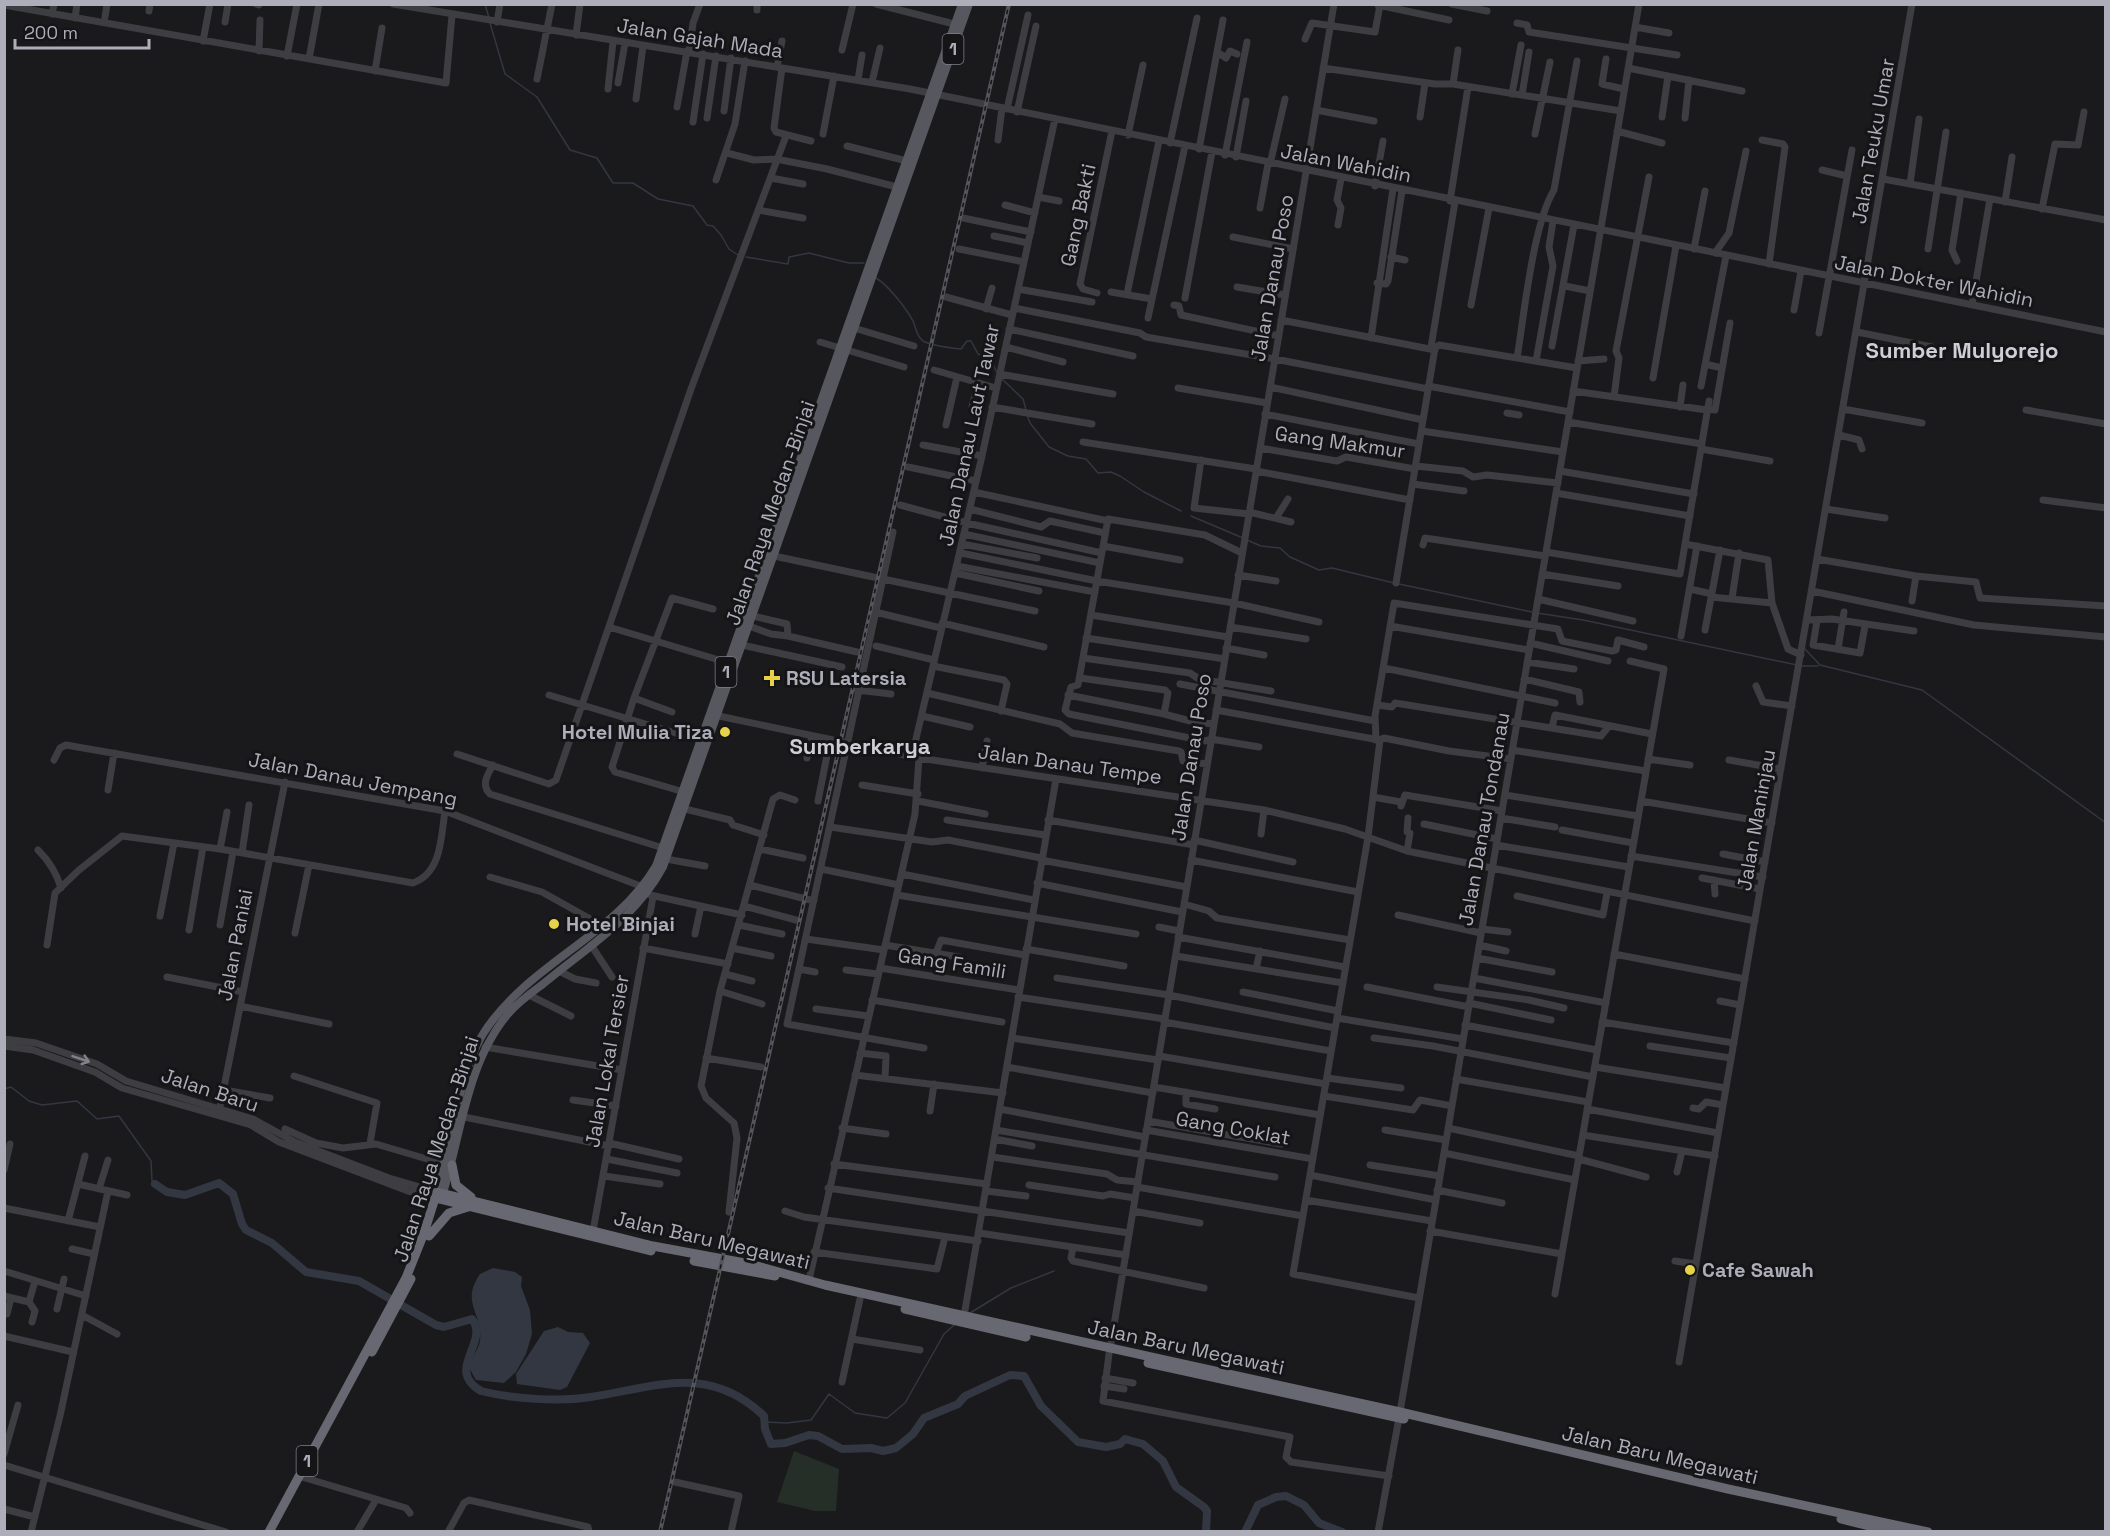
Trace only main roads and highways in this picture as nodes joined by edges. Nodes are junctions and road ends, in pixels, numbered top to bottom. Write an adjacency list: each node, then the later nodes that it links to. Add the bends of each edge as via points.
1 (962, 4): 3 (main road, Jalan Raya Medan-Binjai / 1)
2 (969, 4): 3 (main road, Jalan Raya Medan-Binjai / 1)
3 (958, 25): 4 (main road, Jalan Raya Medan-Binjai / 1)
4 (934, 94): 5 (main road, Jalan Raya Medan-Binjai / 1); 5 (main road, Jalan Raya Medan-Binjai / 1, via 897,187)
5 (844, 350): 6 (main road, Jalan Raya Medan-Binjai / 1, via 753,616); 6 (main road, Jalan Raya Medan-Binjai / 1, via 729,663)
6 (714, 715): 7 (main road, Jalan Raya Medan-Binjai / 1); 7 (main road, Jalan Raya Medan-Binjai / 1, via 685,809 666,859)
7 (648, 892): 8 (main road, Jalan Raya Medan-Binjai / 1, via 621,922 509,1013 485,1047); 8 (main road, Jalan Raya Medan-Binjai / 1, via 525,987 483,1034 465,1081)
8 (448, 1164): 9 (main road, Jalan Raya Medan-Binjai / 1); 10 (highway, via 459,1188)
9 (439, 1196): 10 (highway, Jalan Baru Megawati); 12 (highway, Jalan Raya Medan-Binjai / 1); 13 (highway, Jalan Raya Medan-Binjai / 1)
10 (475, 1203): 11 (highway, Jalan Baru Megawati); 12 (highway, via 449,1213)
11 (596, 1234): 14 (highway, Jalan Baru Megawati, via 860,1299); 14 (highway, Jalan Baru Megawati, via 750,1264)
12 (429, 1236): 13 (highway, Jalan Raya Medan-Binjai / 1)
13 (403, 1290): 15 (highway, Jalan Raya Medan-Binjai / 1)
14 (964, 1318): 16 (highway, Jalan Baru Megawati)
15 (385, 1324): 17 (highway, Jalan Raya Medan-Binjai / 1); 17 (highway, Jalan Raya Medan-Binjai / 1)
16 (1484, 1435): 18 (highway, Jalan Baru Megawati); 19 (highway, Jalan Baru Megawati)
17 (271, 1532)
18 (1894, 1532)
19 (1928, 1532)

